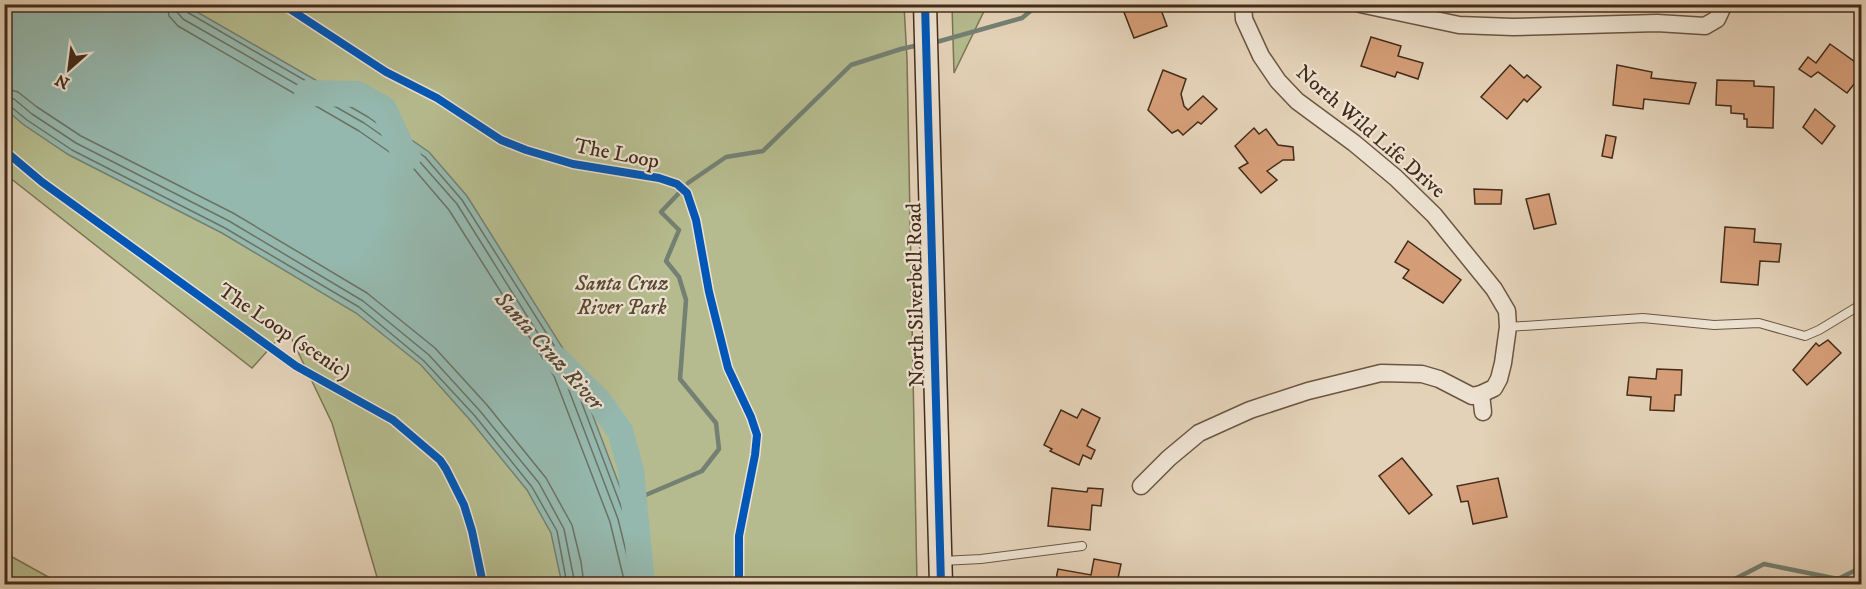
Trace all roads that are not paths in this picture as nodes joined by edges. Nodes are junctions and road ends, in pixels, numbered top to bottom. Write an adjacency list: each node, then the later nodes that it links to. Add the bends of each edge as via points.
1 (925, 4): 11 (main road, North Silverbell Road)
2 (1243, 4): 6 (street, North Wild Life Drive, via 1244,19 1278,81 1297,101 1396,178 1434,215 1494,289 1507,310)
3 (1360, 4): 4 (street, via 1459,25 1513,27 1646,23 1705,26 1717,19)
4 (1724, 4)
5 (1862, 304): 6 (lane, via 1805,336 1759,323 1714,325 1643,318)
6 (1508, 327): 7 (street, North Wild Life Drive, via 1499,379 1494,388)
7 (1481, 394): 8 (street); 9 (street, via 1472,396 1439,379 1392,373 1308,391 1250,410 1199,433)
8 (1483, 412)
9 (1141, 486)
10 (1082, 546): 11 (lane)
11 (940, 561): 12 (main road, North Silverbell Road)
12 (941, 585)

